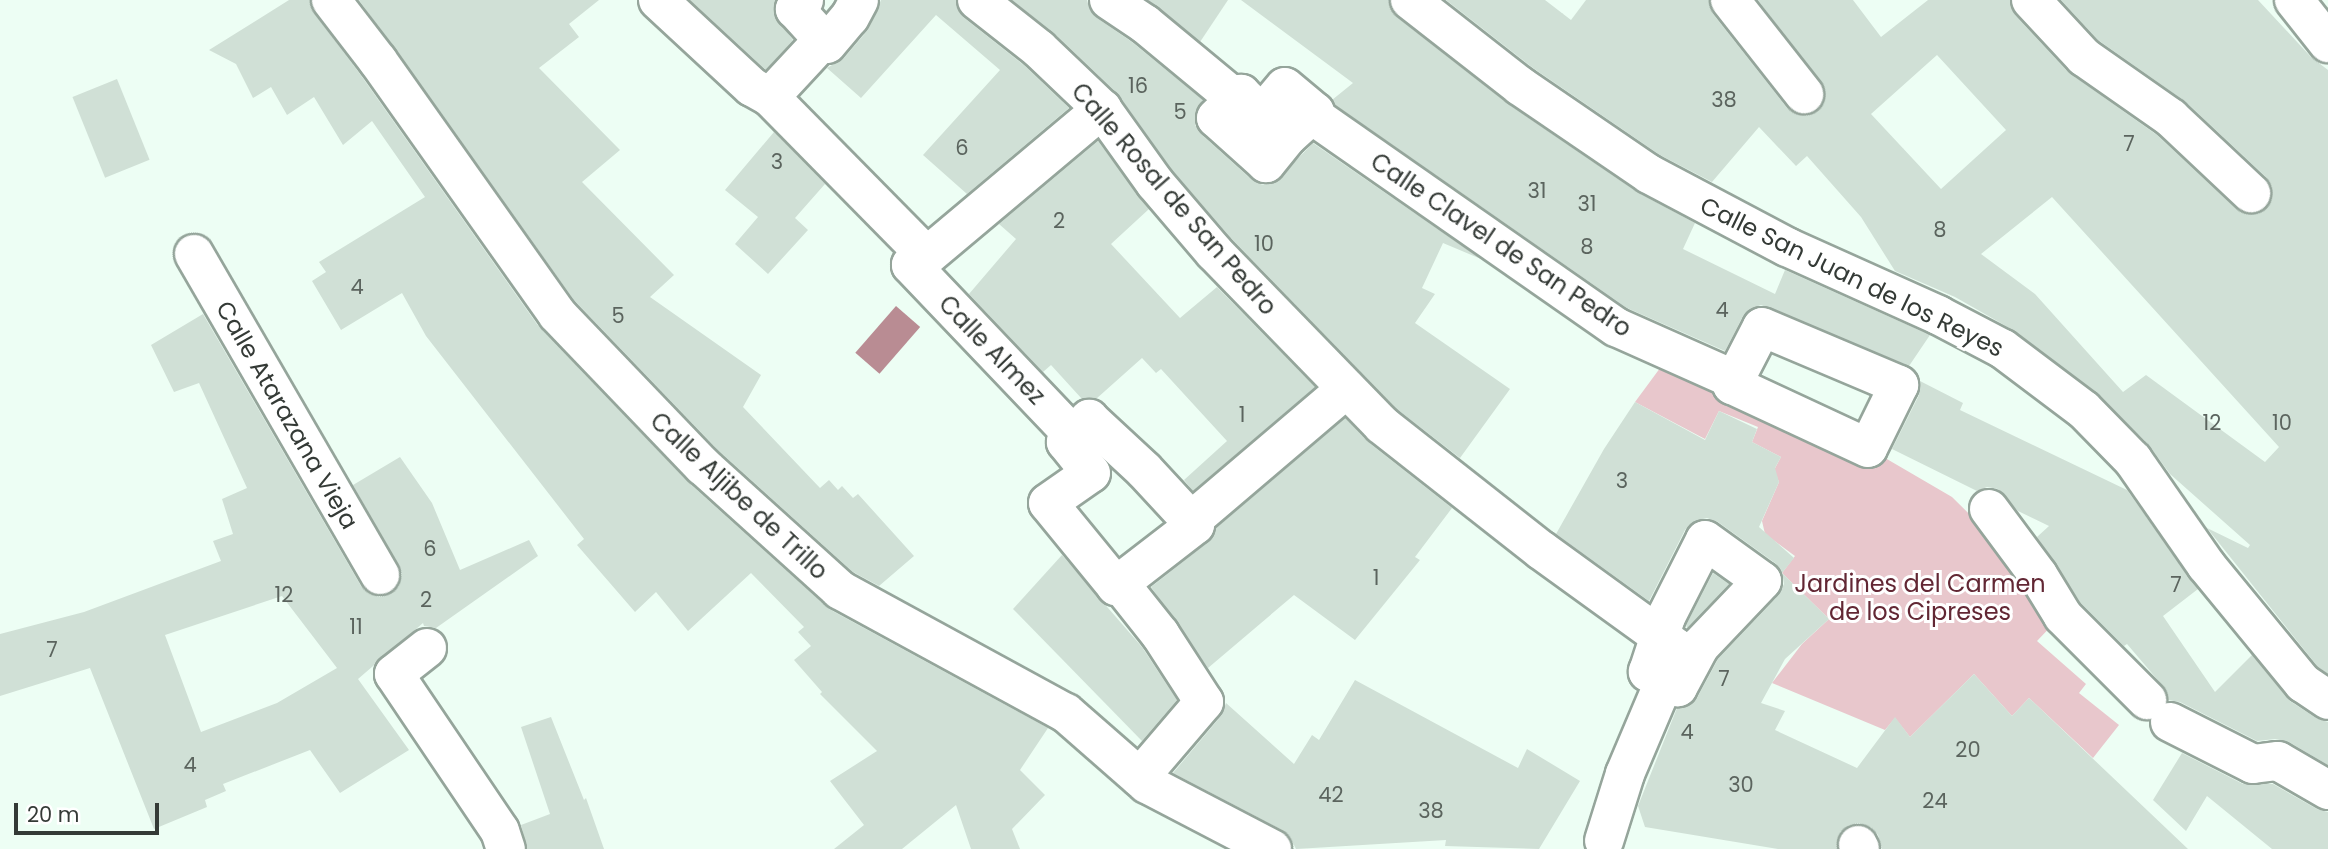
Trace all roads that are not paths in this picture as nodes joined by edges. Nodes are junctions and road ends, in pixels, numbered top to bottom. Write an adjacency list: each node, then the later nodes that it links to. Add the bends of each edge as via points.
1 (331, 0): 28 (street, Calle Aljibe de Trillo, via 557,314 703,466 840,590 1066,713)
2 (658, 0): 14 (street, Calle Almez, via 752,87)
3 (804, 0): 11 (street, via 794,9)
4 (859, 0): 11 (street, via 827,44)
5 (976, 0): 15 (street, Calle Rosal de San Pedro, via 1039,49)
6 (1109, 0): 19 (street, Calle Clavel de San Pedro, via 1261,120 1312,116 1616,327)
7 (1410, 0): 27 (street, Calle San Juan de los Reyes, via 1539,100 1649,174 1787,247 2003,349 2084,410 2133,460 2206,565 2302,683)
8 (1730, 0): 13 (street)
9 (2031, 0): 16 (street, via 2084,57 2171,118)
10 (2294, 0): 12 (street)
11 (823, 40): 14 (street)
12 (2328, 43)
13 (1804, 94)
14 (771, 97): 18 (street, Calle Almez)
15 (1102, 109): 18 (street); 20 (street, Calle Rosal de San Pedro, via 1155,183 1214,252)
16 (2250, 193)
17 (194, 254): 24 (street, Calle Atarazana Vieja)
18 (919, 260): 21 (street, Calle Almez)
19 (1735, 380)
20 (1346, 389): 23 (street); 30 (street, Calle Rosal de San Pedro, via 1382,425 1667,656)
21 (1073, 435): 23 (street, via 1089,419); 25 (street, via 1066,442 1091,473 1048,503 1116,586)
22 (1989, 509): 29 (street, via 2063,616 2158,711 2253,764 2278,761)
23 (1191, 521): 25 (street, via 1195,525)
24 (380, 575)
25 (1121, 585): 28 (street, via 1204,702)
26 (427, 648): 31 (street, via 394,674 500,831)
27 (2328, 700)
28 (1140, 777): 32 (street, Calle Aljibe de Trillo)
29 (2328, 790)
30 (1604, 841)
31 (506, 849)
32 (1272, 849)

